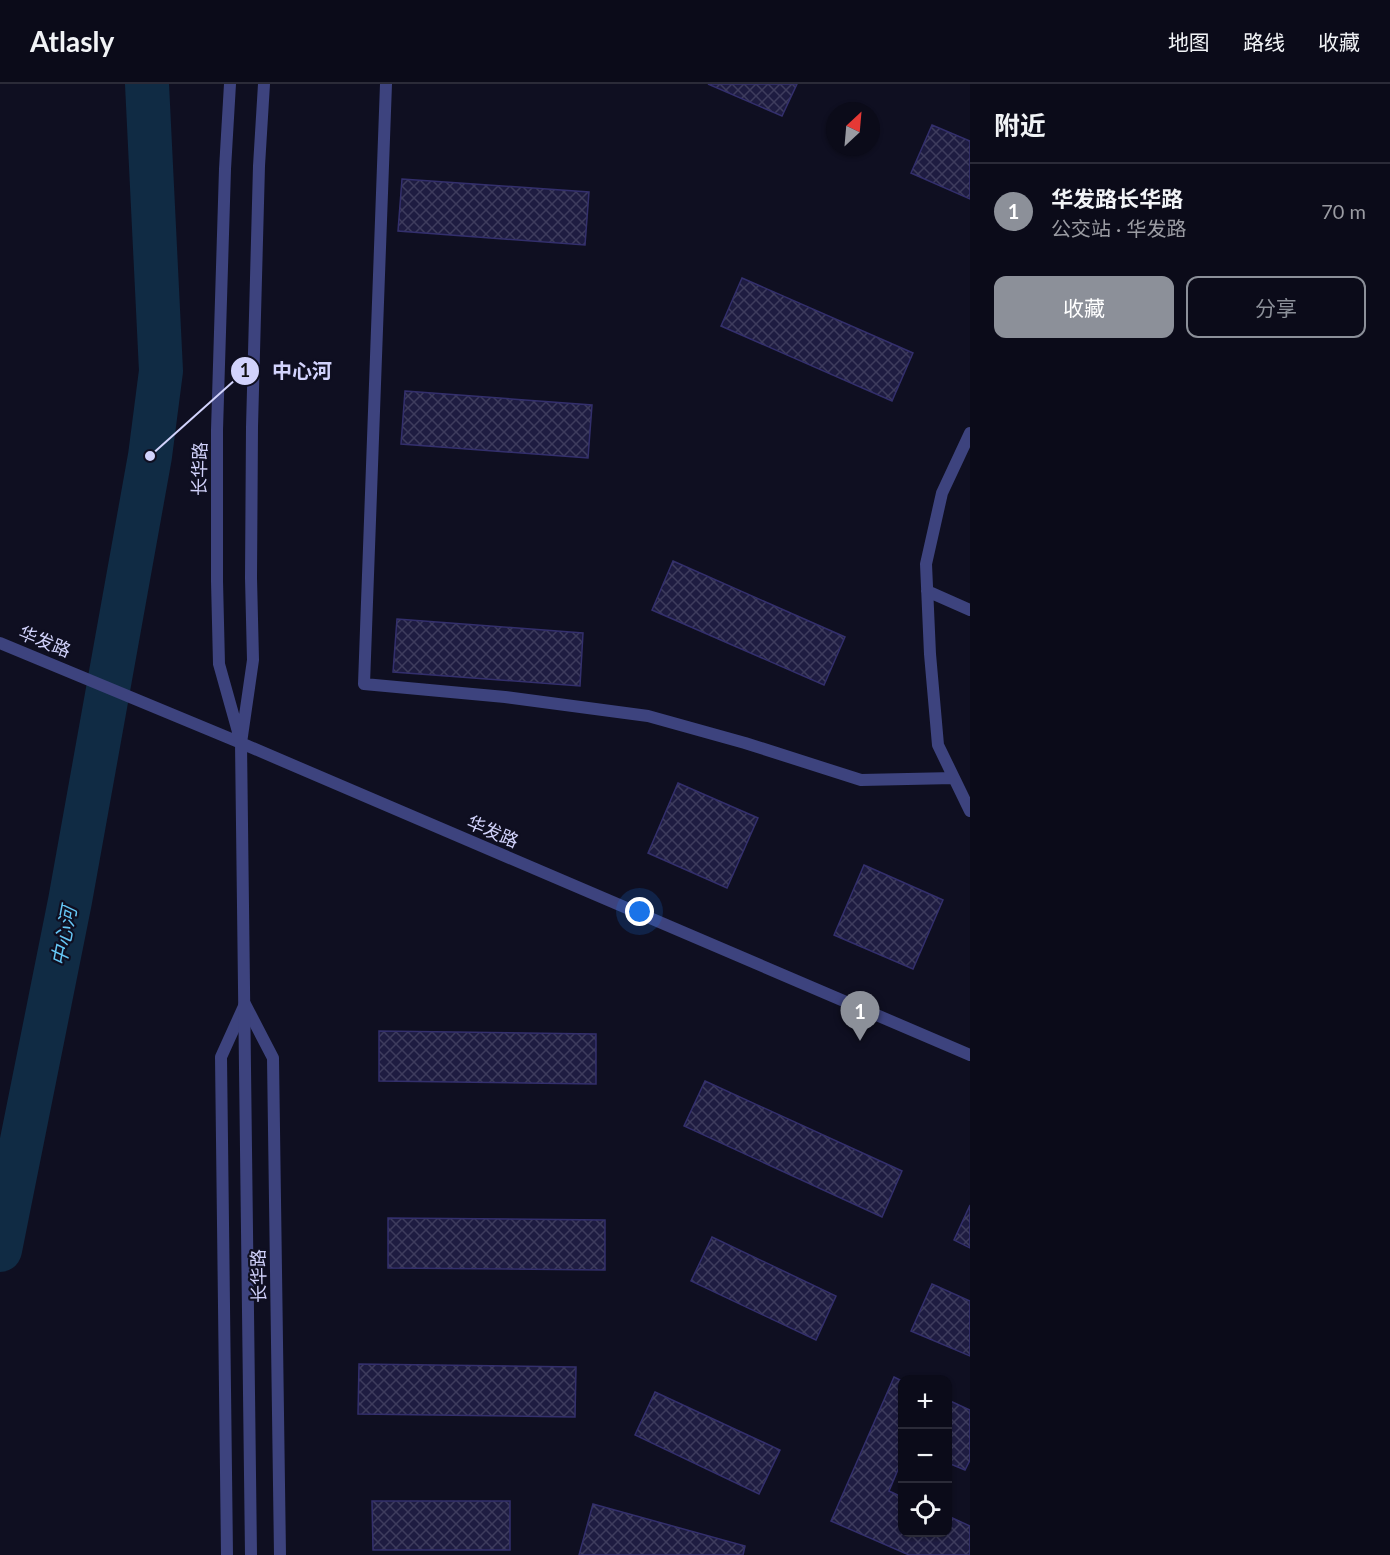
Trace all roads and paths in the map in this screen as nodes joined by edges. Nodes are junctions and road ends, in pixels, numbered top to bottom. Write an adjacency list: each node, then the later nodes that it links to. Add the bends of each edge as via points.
1 (230, 84): 8 (street, 长华路, via 217,580 219,664)
2 (264, 84): 8 (street, 长华路, via 252,427 253,660)
3 (387, 84): 9 (street, via 364,684 648,716 861,780)
4 (970, 433): 5 (street, via 942,493 926,564)
5 (927, 591): 6 (street); 9 (street, via 938,745)
6 (970, 610)
7 (0, 643): 8 (street, 华发路)
8 (241, 743): 11 (street, 长华路); 12 (street, 华发路)
9 (954, 778): 10 (street)
10 (970, 811)
11 (245, 1004): 13 (street, 长华路, via 221,1057); 14 (street, 长华路); 15 (street, 长华路, via 273,1058)
12 (970, 1055)
13 (227, 1555)
14 (251, 1555)
15 (280, 1555)

